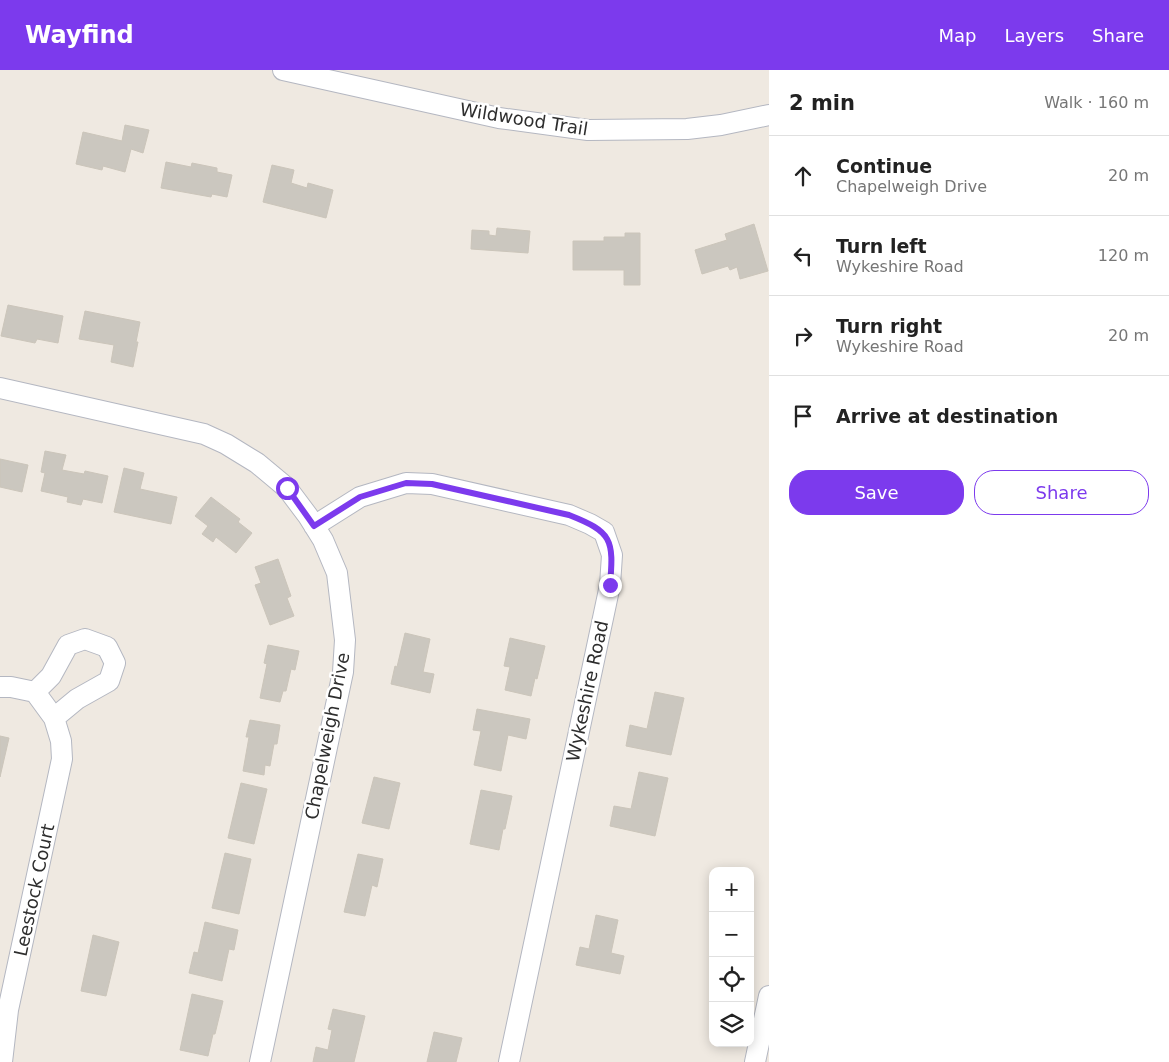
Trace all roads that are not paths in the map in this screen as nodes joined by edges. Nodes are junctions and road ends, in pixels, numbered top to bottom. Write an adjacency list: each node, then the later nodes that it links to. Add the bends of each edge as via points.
1 (282, 70): 2 (street, Wildwood Trail, via 499,118 588,130 687,129)
2 (769, 115)
3 (0, 388): 4 (street, Chapelweigh Drive, via 204,434 257,463 287,488)
4 (314, 526): 10 (street, Chapelweigh Drive, via 336,573 345,640 343,672); 11 (street, Wykeshire Road, via 360,497 406,483 432,484 569,515 604,532 607,540 612,555 610,585)
5 (0, 687): 6 (street)
6 (34, 692): 7 (street, Leestock Court); 7 (street, via 51,676 68,645 85,639 107,647 115,663 109,682 77,699)
7 (54, 718): 9 (street, Leestock Court, via 61,741 62,760 8,1010)
8 (769, 996): 12 (street)
9 (2, 1062)
10 (260, 1062)
11 (509, 1062)
12 (755, 1062)

